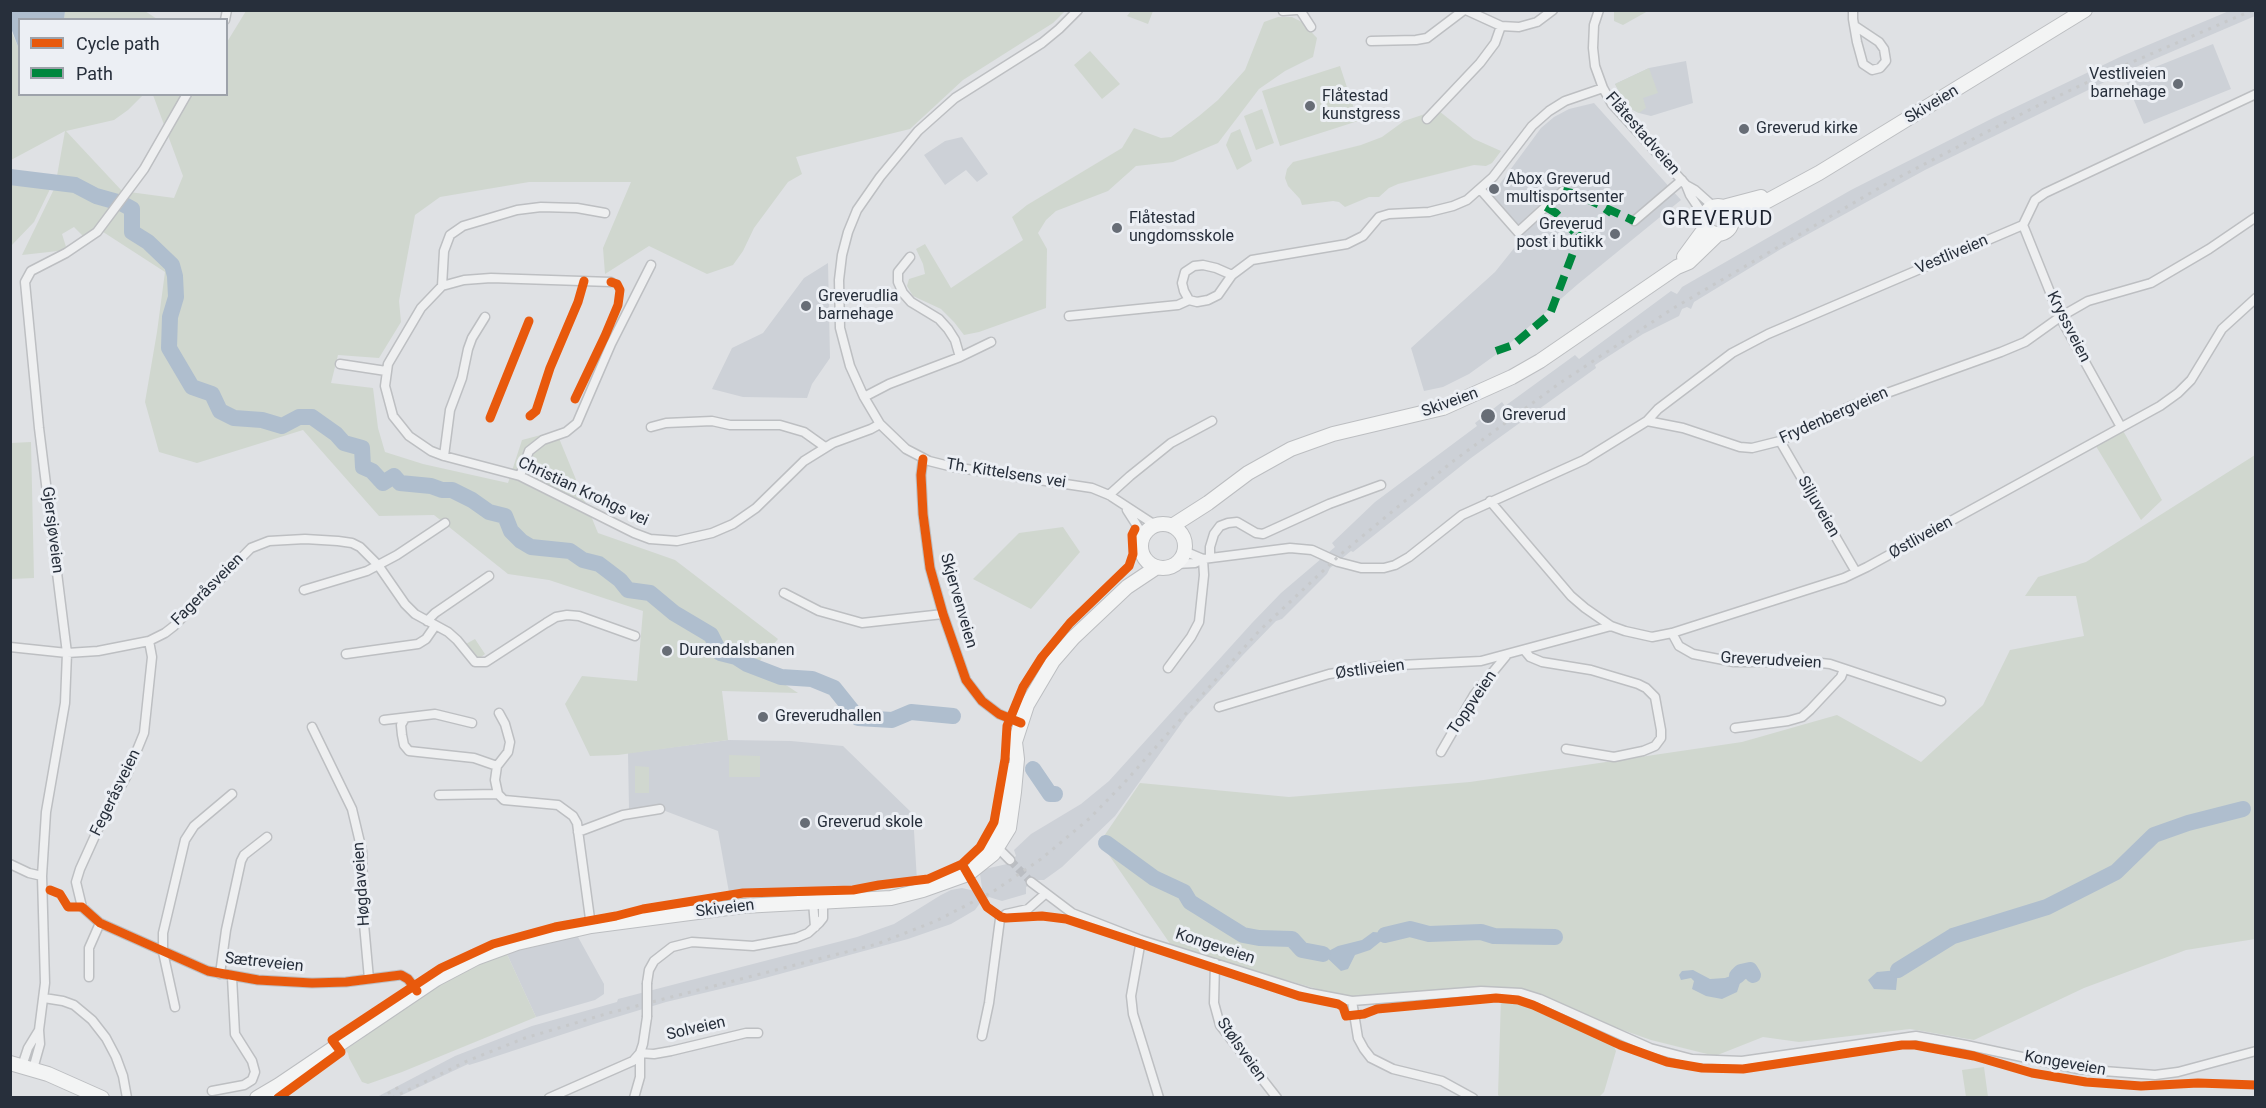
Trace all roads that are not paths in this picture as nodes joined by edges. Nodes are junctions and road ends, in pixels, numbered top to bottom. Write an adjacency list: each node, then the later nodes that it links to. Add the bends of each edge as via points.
1 (1078, 10): 41 (street, Th. Kittelsens vei, via 1042,42 955,98 918,131 857,210 842,255 838,308 846,355)
2 (1298, 10): 8 (street); 11 (street)
3 (1465, 10): 9 (street); 12 (street, via 1427,38)
4 (1553, 10): 9 (street, via 1530,26)
5 (1599, 10): 13 (street, Flåtestadveien, via 1593,48)
6 (1853, 10): 10 (street)
7 (2085, 10): 20 (main road, Skiveien, via 1835,164)
8 (1282, 11)
9 (1502, 26): 16 (street, via 1495,44)
10 (1855, 26): 10 (street, via 1863,64 1872,70 1880,68 1886,61 1884,49)
11 (1311, 27)
12 (1371, 41)
13 (1603, 88): 17 (street, Flåtestadveien, via 1623,117); 18 (street, via 1549,111 1532,126)
14 (2256, 94): 26 (street, via 2045,193 2036,200)
15 (186, 96): 82 (street, Gjersjøveien, via 144,169 97,232 66,254 31,271 25,282)
16 (1427, 119)
17 (1684, 183): 23 (street, Flåtestadveien, via 1690,195); 23 (street, Flåtestadveien, via 1695,190); 25 (street)
18 (1481, 190): 19 (street, via 1518,232); 29 (street, via 1453,206 1379,217 1354,242 1262,257)
19 (1563, 191)
20 (1776, 196): 23 (main road, Skiveien, via 1762,196); 24 (main road, Skiveien)
21 (605, 213): 31 (street, via 542,207 463,225 450,234 444,252)
22 (2256, 217): 36 (street, Frydenbergveien, via 2151,283 2088,301)
23 (1713, 218): 24 (main road, via 1729,212); 24 (main road, Skiveien, via 1729,228); 55 (main road, Skiveien, via 1677,267 1540,361 1484,391 1433,411 1310,442 1269,460)
24 (1732, 220)
25 (1634, 221)
26 (2023, 225): 36 (street, Kryssveien); 42 (street, Vestliveien, via 1768,334 1732,353)
27 (910, 257): 38 (street, via 898,272 903,293 948,329)
28 (651, 266): 51 (street, via 577,423 529,451)
29 (1232, 275): 33 (street, via 1218,295 1197,302); 33 (street, via 1216,268 1194,266 1185,272 1182,283)
30 (611, 282): 31 (street, via 491,278)
31 (442, 286): 40 (street, via 421,308)
32 (2256, 298): 46 (street, Østliveien, via 2222,329 2191,380 2178,393)
33 (1190, 300): 34 (street, via 1178,305)
34 (1068, 316)
35 (485, 317): 49 (street, via 472,338 450,410)
36 (2060, 317): 46 (street, Kryssveien); 47 (street, Frydenbergveien, via 2017,345 1851,406)
37 (991, 342): 38 (street)
38 (960, 357): 41 (street)
39 (339, 364): 40 (street)
40 (386, 371): 49 (street, Christian Krohgs vei, via 385,386 393,416 409,436)
41 (864, 397): 44 (street, Th. Kittelsens vei)
42 (1647, 421): 47 (street, Frydenbergveien, via 1740,447); 54 (street, via 1584,460)
43 (1212, 422): 53 (street, via 1171,443)
44 (880, 424): 48 (street, Christian Krohgs vei); 50 (street, Th. Kittelsens vei)
45 (651, 427): 48 (street, via 712,421 780,425 804,432)
46 (2121, 427): 68 (street, Østliveien)
47 (1780, 441): 68 (street, Siljuveien)
48 (825, 447): 51 (street, Christian Krohgs vei, via 804,461 746,516 712,533 678,541 650,539 634,533)
49 (444, 456): 51 (street, Christian Krohgs vei)
50 (923, 459): 53 (street, Th. Kittelsens vei, via 991,474 1086,487); 73 (street, Skjervenveien, via 923,514 930,568)
51 (520, 476)
52 (1382, 486): 64 (street, via 1329,504 1263,534 1237,522 1220,526)
53 (1109, 495): 56 (street, Th. Kittelsens vei)
54 (1490, 501): 64 (street, via 1462,515 1409,557 1384,568 1350,566 1312,550 1290,548); 76 (street, via 1570,596)
55 (1208, 503): 59 (main road, Skiveien); 61 (main road, Skiveien)
56 (1126, 507): 58 (street, Th. Kittelsens vei); 60 (street, Th. Kittelsens vei)
57 (445, 523): 66 (street)
58 (1155, 525): 59 (main road); 60 (main road)
59 (1172, 526): 61 (main road)
60 (1143, 535): 63 (main road)
61 (1183, 536): 62 (main road)
62 (1184, 551): 64 (street); 65 (main road)
63 (1143, 557): 67 (main road); 70 (main road, Skiveien)
64 (1206, 559): 65 (street); 85 (street, via 1199,622)
65 (1176, 564): 67 (main road)
66 (378, 565): 71 (street); 74 (street, Fageråsveien, via 405,604); 79 (street, Fageråsveien, via 352,543 304,539 260,544 251,548 174,626)
67 (1157, 567): 70 (main road, Skiveien)
68 (1856, 572): 77 (street, Østliveien)
69 (489, 576): 74 (street)
70 (1127, 586): 93 (main road, Skiveien, via 1053,661 1034,690)
71 (304, 590)
72 (784, 593): 73 (street, Skjervenveien, via 819,611 862,623)
73 (943, 614): 93 (street, Skjervenveien, via 973,690 999,714)
74 (427, 621): 75 (street, Fageråsveien)
75 (435, 626): 78 (street, Fageråsveien, via 457,640 470,658 480,663 556,617 579,616); 83 (street, via 418,644)
76 (1611, 626): 77 (street, Østliveien, via 1641,636); 81 (street, Østliveien)
77 (1672, 633): 86 (street, Greverudveien, via 1679,646 1711,658 1734,662 1812,662)
78 (634, 636)
79 (149, 641): 82 (street, Fageråsveien); 112 (street, Fegeråsveien, via 152,657 144,733 80,869 76,882)
80 (10, 647): 82 (street, Fageråsveien)
81 (1525, 651): 84 (street, Østliveien); 96 (street, via 1542,662 1591,670 1638,684 1655,697 1661,730 1655,746 1614,757)
82 (67, 653): 108 (street, Gjersjøveien, via 64,703 46,812)
83 (346, 654)
84 (1506, 656): 88 (street, Østliveien, via 1465,663 1356,669); 97 (street, Toppveien, via 1474,694)
85 (1168, 668)
86 (1844, 669): 87 (street, Greverudveien); 95 (street, Greverudveien, via 1841,677 1802,717)
87 (1941, 701)
88 (1219, 707)
89 (499, 713): 98 (street, via 510,742)
90 (405, 718): 91 (street); 92 (street, via 435,714); 98 (street, via 402,735 409,751 474,758)
91 (384, 720)
92 (472, 723)
93 (1021, 723): 105 (main road, Skiveien, via 1010,759)
94 (312, 727): 121 (street, Høgdaveien, via 352,809 363,851)
95 (1735, 728)
96 (1566, 749)
97 (1441, 752)
98 (498, 766): 100 (street)
99 (232, 794): 116 (street, via 194,826 185,840 163,933)
100 (498, 794): 101 (street); 103 (street, via 504,800 558,805 573,816)
101 (438, 795)
102 (660, 809): 103 (street, via 623,814)
103 (578, 832): 114 (street)
104 (267, 837): 118 (street, Sætreveien, via 241,861)
105 (995, 845): 106 (street); 111 (main road, Skiveien, via 948,880 923,890 891,898)
106 (1010, 860)
107 (10, 864): 108 (street)
108 (42, 876): 123 (street, Gjersjøveien)
109 (1031, 882): 110 (street, Kongeveien)
110 (1045, 894): 115 (street, Kongeveien, via 1072,913); 127 (street, via 1028,909 1000,919)
111 (818, 902): 114 (main road, Skiveien, via 743,906); 129 (street, bridge, via 815,927 805,935 746,946 692,942 662,952 649,970 647,1017)
112 (82, 906): 113 (street, Sætreveien)
113 (100, 923): 116 (street, Sætreveien); 119 (street, via 89,948)
114 (591, 926): 122 (main road, Skiveien, via 496,950)
115 (1141, 940): 117 (street, Kongeveien); 137 (street, via 1132,1005)
116 (163, 952): 118 (street, Sætreveien); 125 (street)
117 (1215, 963): 124 (street, Kongeveien, via 1310,993); 138 (street, Stølsveien, via 1214,1003 1220,1025)
118 (220, 974): 120 (street, Sætreveien)
119 (89, 977)
120 (232, 977): 121 (street, Sætreveien, via 312,983); 131 (street, Sætreveien, via 235,1034 255,1072 244,1085)
121 (369, 979): 122 (street, Sætreveien, via 401,975)
122 (417, 991): 134 (main road, Skiveien)
123 (44, 998): 130 (street, Gjersjøveien, via 40,1044); 133 (street, via 74,1005 92,1020 116,1057)
124 (1353, 1001): 128 (street, Kongeveien, via 1481,991 1521,993 1650,1048 1709,1061 1742,1061 1916,1036 2078,1070 2156,1075); 139 (street, via 1358,1038 1371,1058 1442,1081)
125 (175, 1007)
126 (758, 1033): 129 (street, Solveien, via 671,1051)
127 (982, 1036)
128 (2256, 1051)
129 (640, 1053): 135 (street, via 624,1066); 136 (street, via 640,1077)
130 (22, 1066): 132 (main road)
131 (212, 1090)
132 (102, 1098)
133 (127, 1098)
134 (257, 1098)
135 (549, 1098)
136 (634, 1098)
137 (1159, 1098)
138 (1277, 1098)
139 (1473, 1098)

